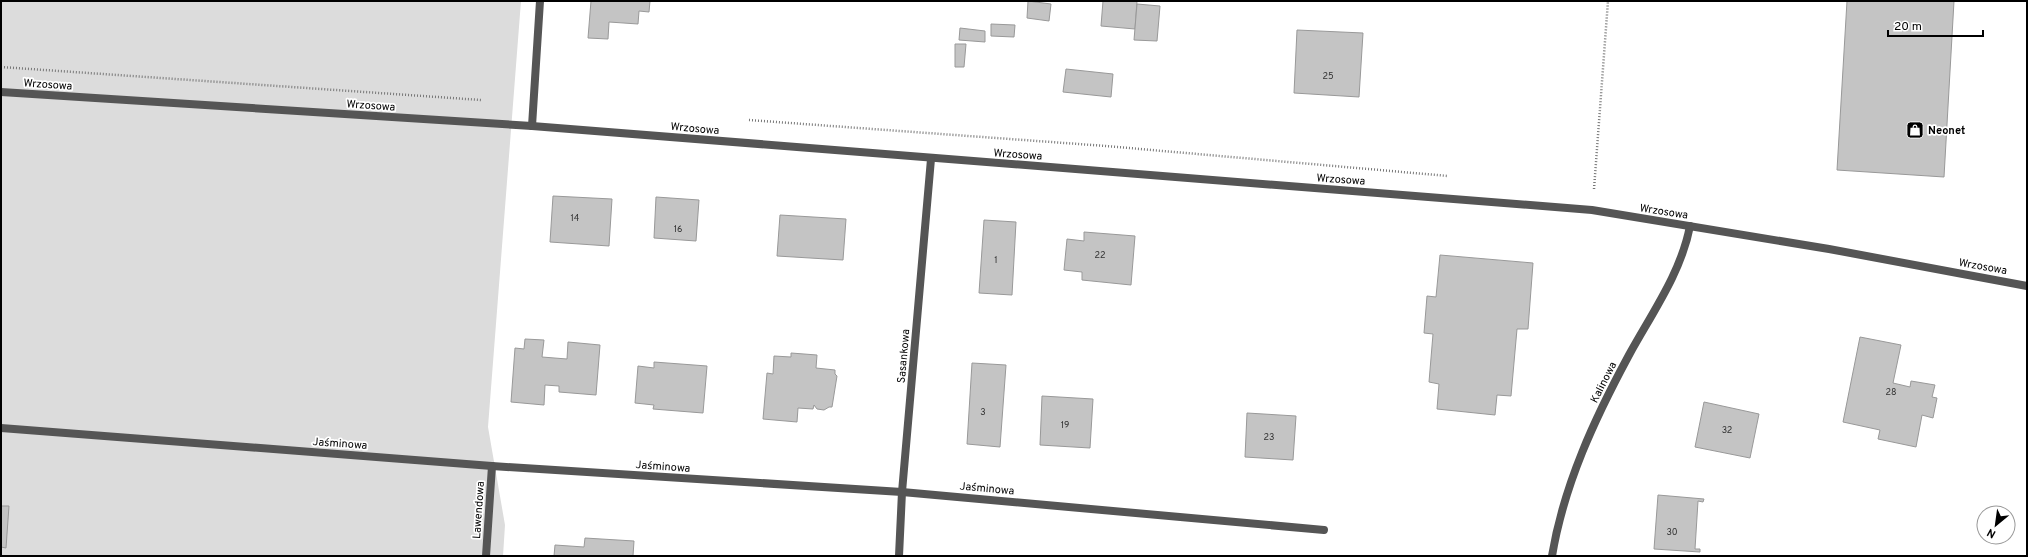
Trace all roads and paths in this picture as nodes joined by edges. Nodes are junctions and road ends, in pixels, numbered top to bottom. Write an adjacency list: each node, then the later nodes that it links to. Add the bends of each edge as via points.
1 (540, 1): 4 (street)
2 (1608, 1): 6 (path)
3 (1, 92): 4 (street, Wrzosowa)
4 (532, 126): 5 (street, Wrzosowa)
5 (931, 159): 7 (street, Wrzosowa, via 1592,210); 11 (street, Sasankowa)
6 (1594, 192)
7 (1690, 226): 8 (street, Wrzosowa); 15 (street, Kalinowa, via 1678,265 1667,289 1610,390 1589,436 1568,492)
8 (2027, 286)
9 (1, 428): 10 (street, Jaśminowa)
10 (492, 466): 11 (street, Jaśminowa); 13 (street, Lawendowa)
11 (902, 492): 12 (street, Jaśminowa); 14 (street, Sasankowa)
12 (1324, 530)
13 (486, 556)
14 (899, 556)
15 (1552, 556)

